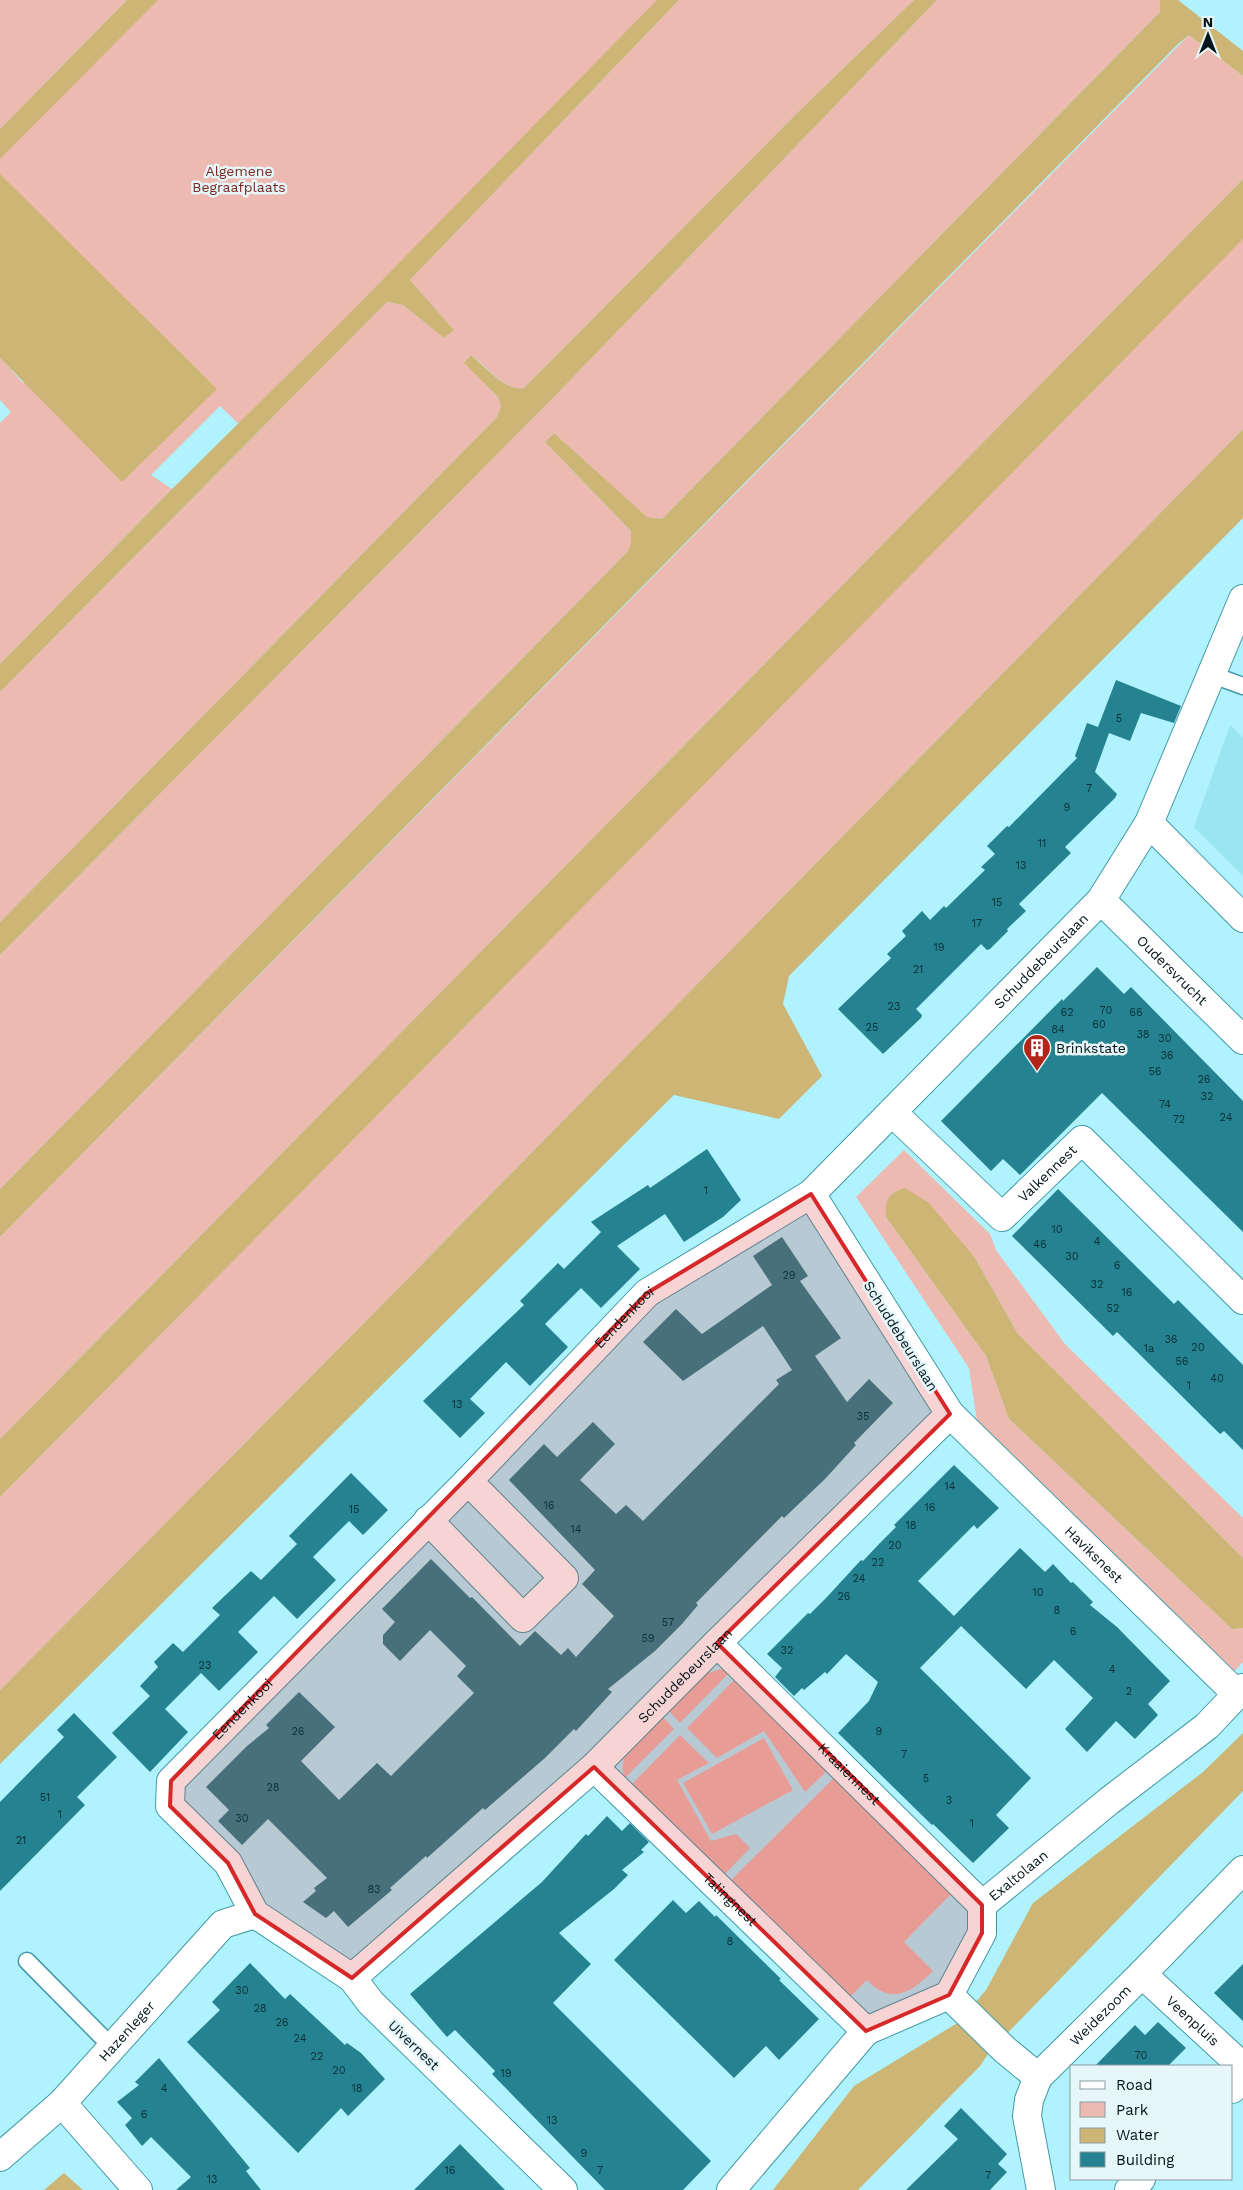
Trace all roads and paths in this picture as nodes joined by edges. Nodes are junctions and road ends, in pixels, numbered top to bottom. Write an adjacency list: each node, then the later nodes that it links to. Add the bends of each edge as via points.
1 (1243, 599): 2 (street, Schuddebeurslaan)
2 (1210, 674): 3 (lane); 4 (street, Schuddebeurslaan)
3 (1243, 686)
4 (1149, 823): 5 (street, Schuddebeurslaan); 6 (street)
5 (1101, 900): 7 (street, Oudersvrucht); 8 (street, Schuddebeurslaan)
6 (1243, 918)
7 (1243, 1040)
8 (892, 1112): 9 (street, Schuddebeurslaan); 10 (street, Valkennest, via 1002,1217 1082,1140)
9 (811, 1194): 11 (street, Schuddebeurslaan); 12 (street, Eendenkooi, via 647,1293)
10 (1243, 1300)
11 (950, 1414): 14 (street, Schuddebeurslaan); 15 (street, Haviksnest)
12 (468, 1481): 13 (street, Eendenkooi); 13 (street, via 564,1578 522,1618)
13 (428, 1520): 19 (street, Eendenkooi, via 171,1781 170,1806 228,1863)
14 (717, 1643): 16 (street, Schuddebeurslaan); 18 (street, Kraaiennest)
15 (1240, 1691): 18 (street, Exaltolaan, via 1207,1726)
16 (594, 1767): 22 (street, Schuddebeurslaan); 24 (street, Talingnest)
17 (1243, 1870): 21 (street, Weidezoom)
18 (982, 1905): 23 (street, Exaltolaan, via 982,1932)
19 (255, 1914): 22 (street, Uivernest); 25 (street, Hazenleger, via 222,1924)
20 (27, 1961): 25 (lane)
21 (1142, 1974): 26 (street, Veenpluis); 27 (street, Weidezoom)
22 (352, 1978): 34 (street, Uivernest, via 371,2003)
23 (955, 2001): 24 (street); 27 (street)
24 (866, 2031): 35 (street)
25 (112, 2047): 30 (street, Hazenleger)
26 (1243, 2067)
27 (1038, 2077): 36 (street, Weidezoom, via 1026,2116)
28 (1243, 2078): 29 (street)
29 (1233, 2088)
30 (62, 2103): 31 (street, Hazenleger); 33 (street)
31 (0, 2157)
32 (1140, 2180): 37 (street)
33 (138, 2190)
34 (563, 2190)
35 (731, 2190)
36 (1042, 2190)
37 (1129, 2190)

